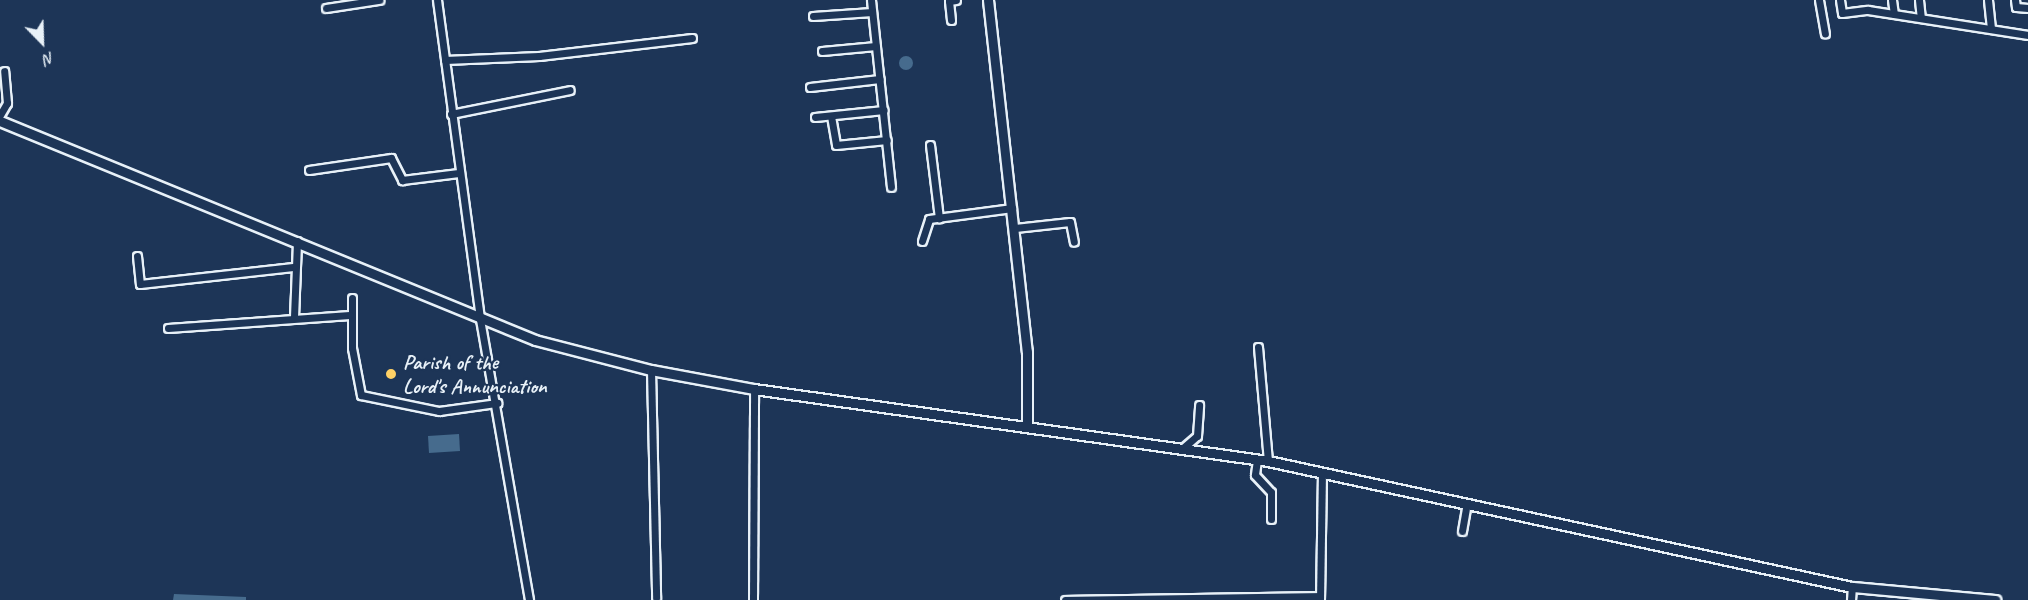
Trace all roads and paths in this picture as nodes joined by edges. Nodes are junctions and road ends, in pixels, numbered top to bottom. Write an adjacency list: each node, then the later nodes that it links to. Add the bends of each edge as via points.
1 (379, 0): 13 (street)
2 (436, 0): 28 (street)
3 (871, 0): 17 (street)
4 (956, 0): 21 (street, via 949,2)
5 (988, 0): 44 (main road)
6 (1819, 0): 23 (street)
7 (1840, 0): 16 (street, via 1842,13)
8 (1867, 0): 16 (street)
9 (1892, 0): 18 (street)
10 (1919, 0): 20 (street)
11 (1988, 0): 22 (street)
12 (2015, 3): 15 (street)
13 (333, 4): 14 (street)
14 (326, 8)
15 (2028, 8)
16 (1868, 10): 18 (street)
17 (872, 12): 19 (street); 26 (street)
18 (1894, 14): 20 (street)
19 (813, 16)
20 (1921, 18): 22 (street)
21 (951, 20)
22 (1991, 29): 24 (street)
23 (1825, 33)
24 (2028, 35)
25 (692, 38): 28 (street)
26 (876, 46): 27 (street); 30 (street)
27 (822, 51)
28 (445, 60): 34 (street)
29 (4, 71): 35 (street, via 7,103)
30 (880, 79): 31 (street); 33 (street)
31 (810, 87)
32 (570, 90): 34 (street)
33 (884, 111): 36 (street); 39 (street)
34 (451, 114): 42 (street)
35 (0, 116)
36 (831, 116): 37 (street); 39 (street, via 836,145)
37 (815, 117)
38 (0, 121): 47 (main road)
39 (887, 140): 43 (street)
40 (930, 145): 45 (street)
41 (309, 170): 42 (street, via 391,158 402,180)
42 (459, 173): 55 (street)
43 (891, 187)
44 (1012, 208): 45 (street); 46 (main road)
45 (939, 218): 48 (street, via 929,219)
46 (1015, 228): 49 (street, via 1070,222); 62 (main road, via 1028,352)
47 (297, 241): 51 (street); 55 (main road)
48 (922, 241)
49 (1074, 242)
50 (137, 256): 51 (street, via 140,284)
51 (293, 267): 54 (street)
52 (352, 298): 53 (street)
53 (350, 315): 54 (street); 60 (street, via 361,395 439,411)
54 (294, 317): 56 (street)
55 (480, 319): 58 (main road, via 535,340); 60 (street)
56 (168, 328)
57 (1258, 347): 65 (street)
58 (651, 370): 59 (main road); 71 (street)
59 (754, 390): 62 (main road); 74 (street)
60 (497, 404): 73 (street)
61 (1199, 405): 63 (street, via 1197,436)
62 (1026, 425): 63 (main road)
63 (1183, 448): 64 (main road)
64 (1257, 460): 65 (main road); 68 (street, via 1255,475 1272,496)
65 (1268, 461): 66 (main road)
66 (1322, 472): 67 (main road); 72 (street)
67 (1467, 503): 69 (street); 70 (main road)
68 (1271, 519)
69 (1462, 531)
70 (1852, 586): 76 (street); 77 (main road)
71 (656, 598)
72 (1320, 598): 75 (street)
73 (529, 600)
74 (753, 600)
75 (1065, 600)
76 (1851, 600)
77 (1995, 600)

